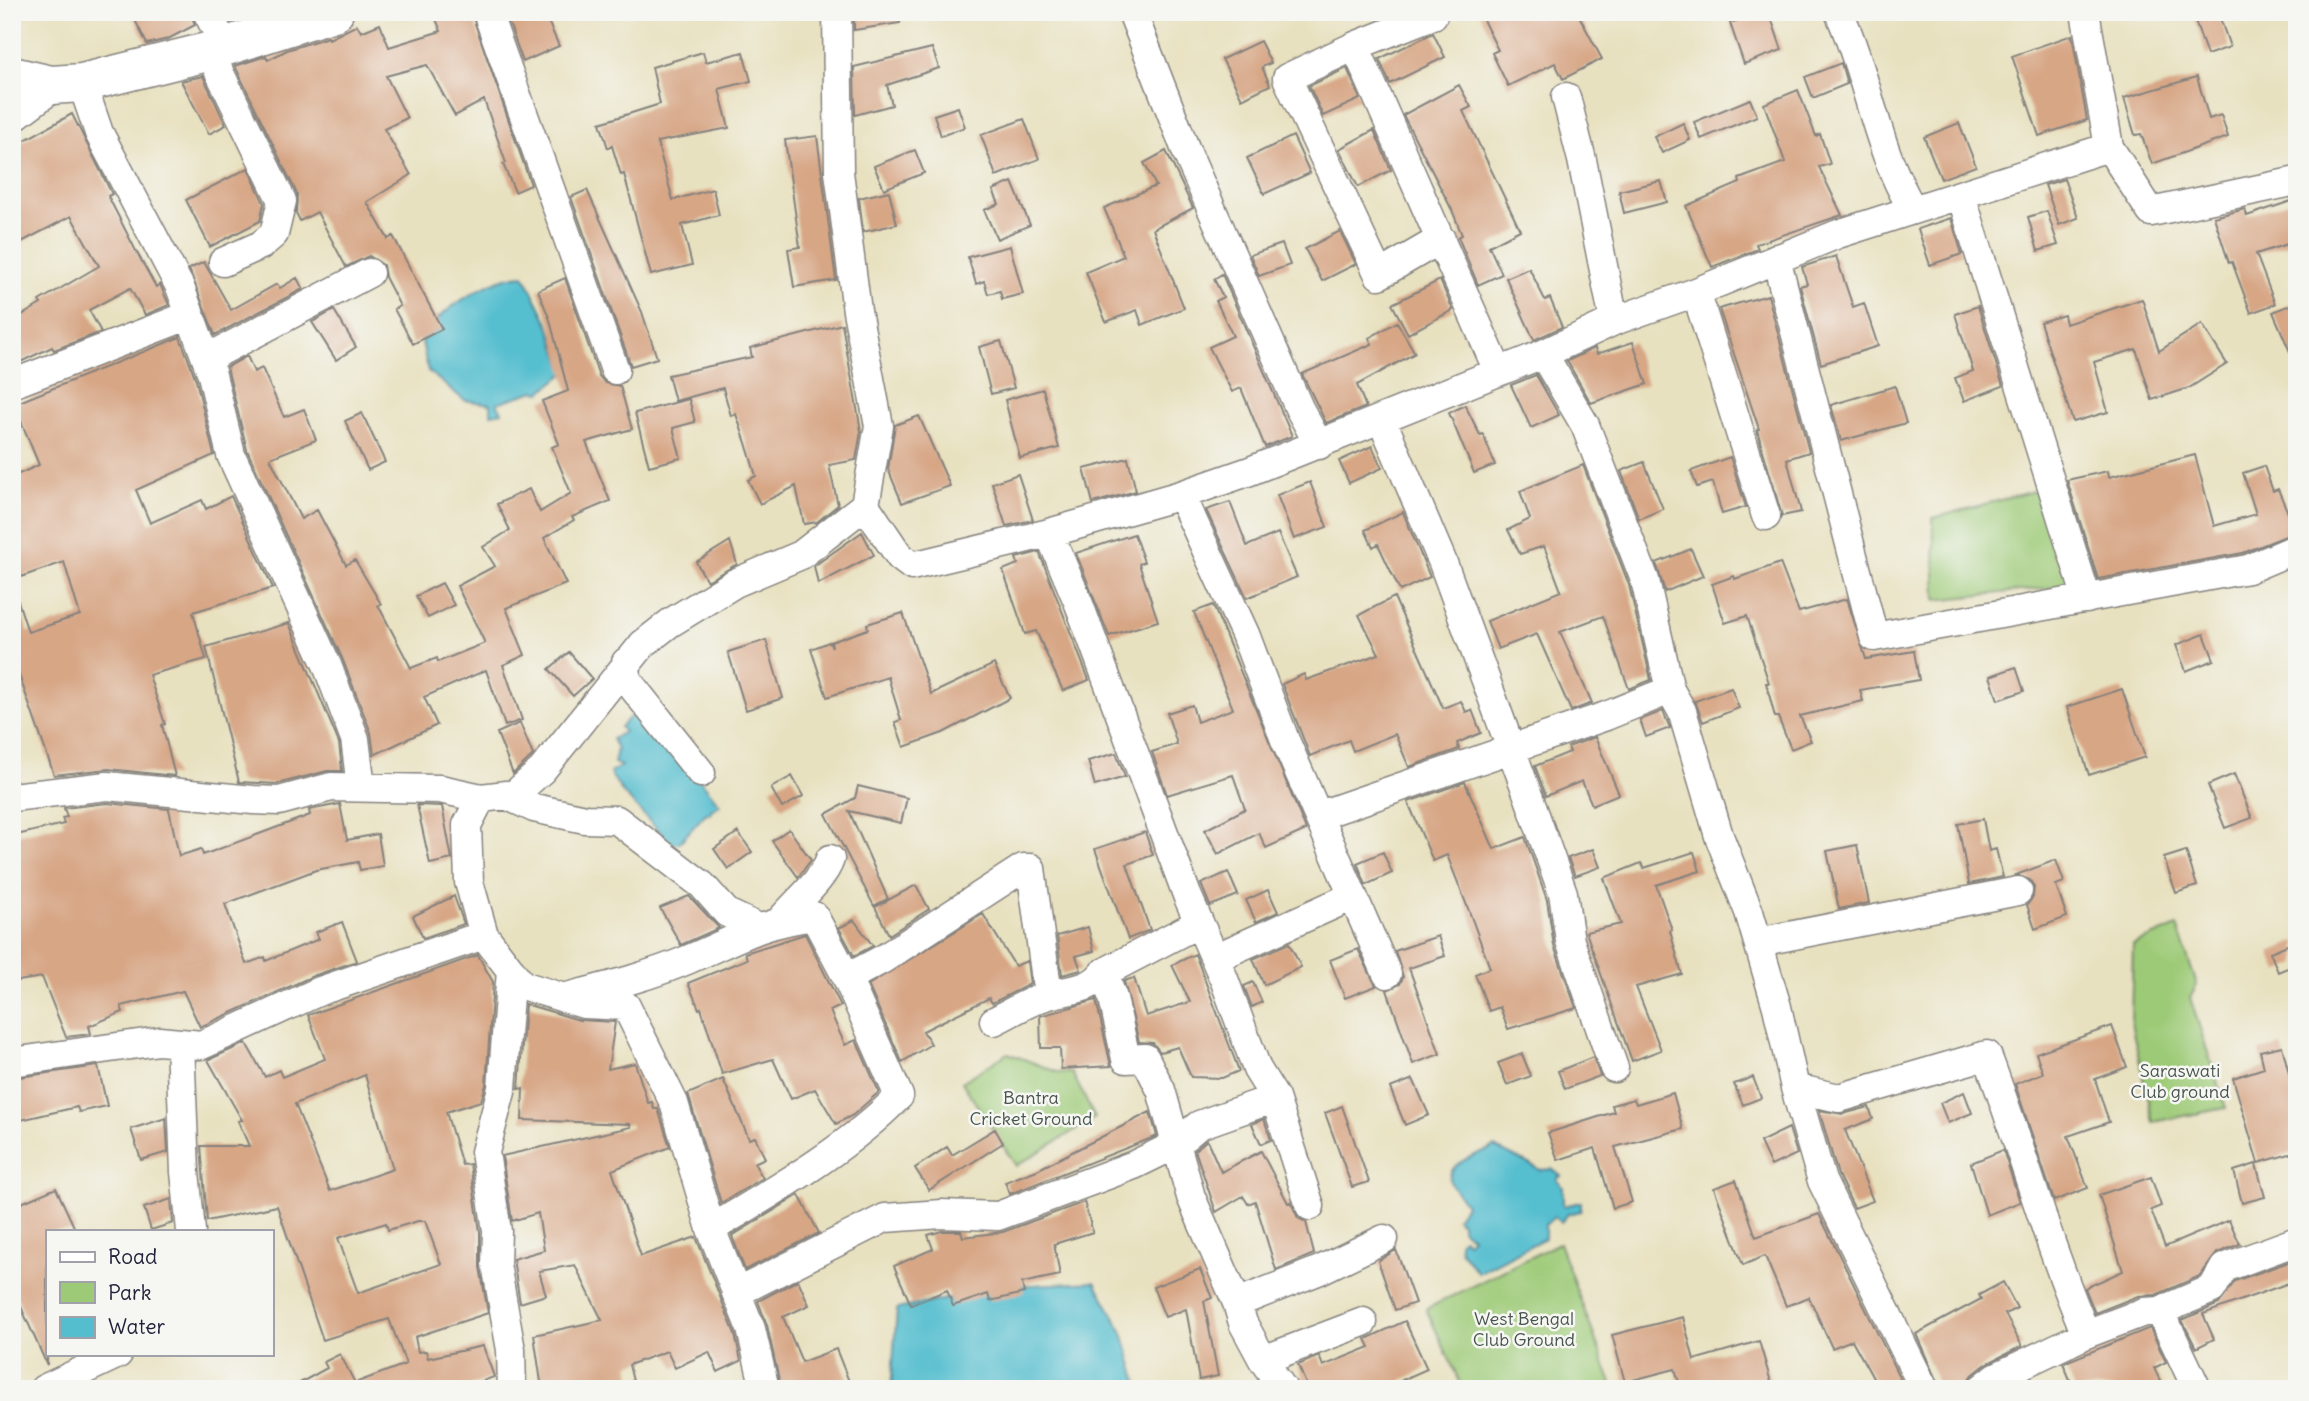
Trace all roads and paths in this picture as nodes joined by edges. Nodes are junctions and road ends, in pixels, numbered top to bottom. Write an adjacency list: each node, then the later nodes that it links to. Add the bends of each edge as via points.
1 (207, 12): 10 (street)
2 (334, 12): 10 (main road)
3 (487, 12): 28 (street)
4 (837, 12): 34 (street, via 839,172 857,311 879,426)
5 (1132, 12): 32 (street, via 1187,153)
6 (1432, 12): 9 (street)
7 (1839, 12): 18 (street, via 1895,180)
8 (2085, 12): 15 (street)
9 (1355, 46): 19 (street); 19 (street, via 1287,78 1379,275)
10 (217, 49): 12 (main road); 21 (street, via 282,201 274,234 261,246)
11 (12, 76): 12 (main road)
12 (66, 84): 14 (street); 24 (street, via 99,133)
13 (1566, 97): 25 (street)
14 (12, 114)
15 (2109, 147): 16 (street, via 2151,212); 17 (street)
16 (2297, 181)
17 (1961, 195): 18 (street); 38 (street)
18 (1912, 208): 20 (street)
19 (1441, 239): 29 (street)
20 (1776, 258): 23 (street); 38 (street, via 1874,637)
21 (223, 262)
22 (369, 273): 27 (street)
23 (1696, 292): 25 (street); 35 (street)
24 (190, 315): 27 (street); 30 (street)
25 (1614, 321): 26 (street)
26 (1543, 354): 29 (street); 40 (street, via 1585,425 1620,511 1645,580)
27 (206, 359): 43 (street, via 231,455 327,665 355,739)
28 (615, 370)
29 (1498, 371): 31 (street)
30 (12, 384)
31 (1382, 420): 32 (street); 41 (street, via 1443,563)
32 (1319, 445): 33 (street)
33 (1181, 495): 36 (street); 46 (street)
34 (865, 505): 36 (street, via 900,557 912,566); 39 (street, via 801,555 735,583 670,623)
35 (1766, 516)
36 (1049, 533): 50 (street)
37 (2297, 548): 38 (street, via 2248,569)
38 (2087, 599)
39 (626, 662): 42 (street, via 627,680); 44 (street, via 542,770 515,794)
40 (1670, 690): 41 (street); 53 (street, via 1682,711 1719,835)
41 (1510, 747): 46 (street); 64 (street, via 1563,893 1570,940)
42 (701, 773)
43 (361, 787): 44 (street); 45 (street, via 331,787 279,801 107,786)
44 (494, 796): 51 (street, via 585,819 617,820 702,885 727,912); 52 (street, via 467,825 469,882)
45 (12, 797)
46 (1320, 815): 49 (street)
47 (830, 859): 51 (street, via 825,874)
48 (2018, 891): 53 (street)
49 (1353, 896): 54 (street); 57 (street)
50 (1199, 923): 54 (street); 56 (street)
51 (770, 924): 58 (street, via 814,916); 60 (street, via 688,960)
52 (484, 935): 55 (street); 62 (street, via 320,991 202,1045)
53 (1758, 942): 65 (street)
54 (1215, 958): 66 (street, via 1257,1069)
55 (511, 970): 60 (street, via 522,985); 81 (street, via 502,1088 485,1152 497,1231 496,1264 512,1350)
56 (1104, 973): 59 (street, via 1074,991); 67 (street, via 1126,1059 1145,1058 1161,1090)
57 (1387, 974)
58 (847, 978): 59 (street, via 1023,868 1031,868); 69 (street, via 899,1096 826,1156)
59 (1048, 995): 61 (street)
60 (563, 998): 69 (street, via 626,1006 674,1103)
61 (994, 1021)
62 (180, 1043): 63 (street, via 159,1041); 70 (street)
63 (12, 1062)
64 (1614, 1069)
65 (1795, 1088): 77 (street, via 1839,1098 1987,1055 2062,1278); 84 (street, via 1822,1181)
66 (1275, 1098): 67 (street, via 1199,1125); 68 (street)
67 (1175, 1145): 73 (street, via 998,1216 886,1219); 74 (street, via 1191,1198)
68 (1310, 1206)
69 (711, 1228): 73 (street)
70 (191, 1230)
71 (1384, 1239): 74 (street)
72 (2297, 1241): 75 (street, via 2224,1268 2212,1289)
73 (736, 1293): 82 (street, via 751,1329)
74 (1237, 1303): 79 (street)
75 (2160, 1311): 77 (street, via 2144,1312); 86 (street)
76 (1363, 1322): 79 (street)
77 (2086, 1334): 85 (street, via 1996,1377)
78 (114, 1356): 80 (street)
79 (1264, 1360): 83 (street)
80 (44, 1389)
81 (512, 1389)
82 (765, 1389)
83 (1283, 1389)
84 (1924, 1389)
85 (1981, 1389)
86 (2197, 1389)

